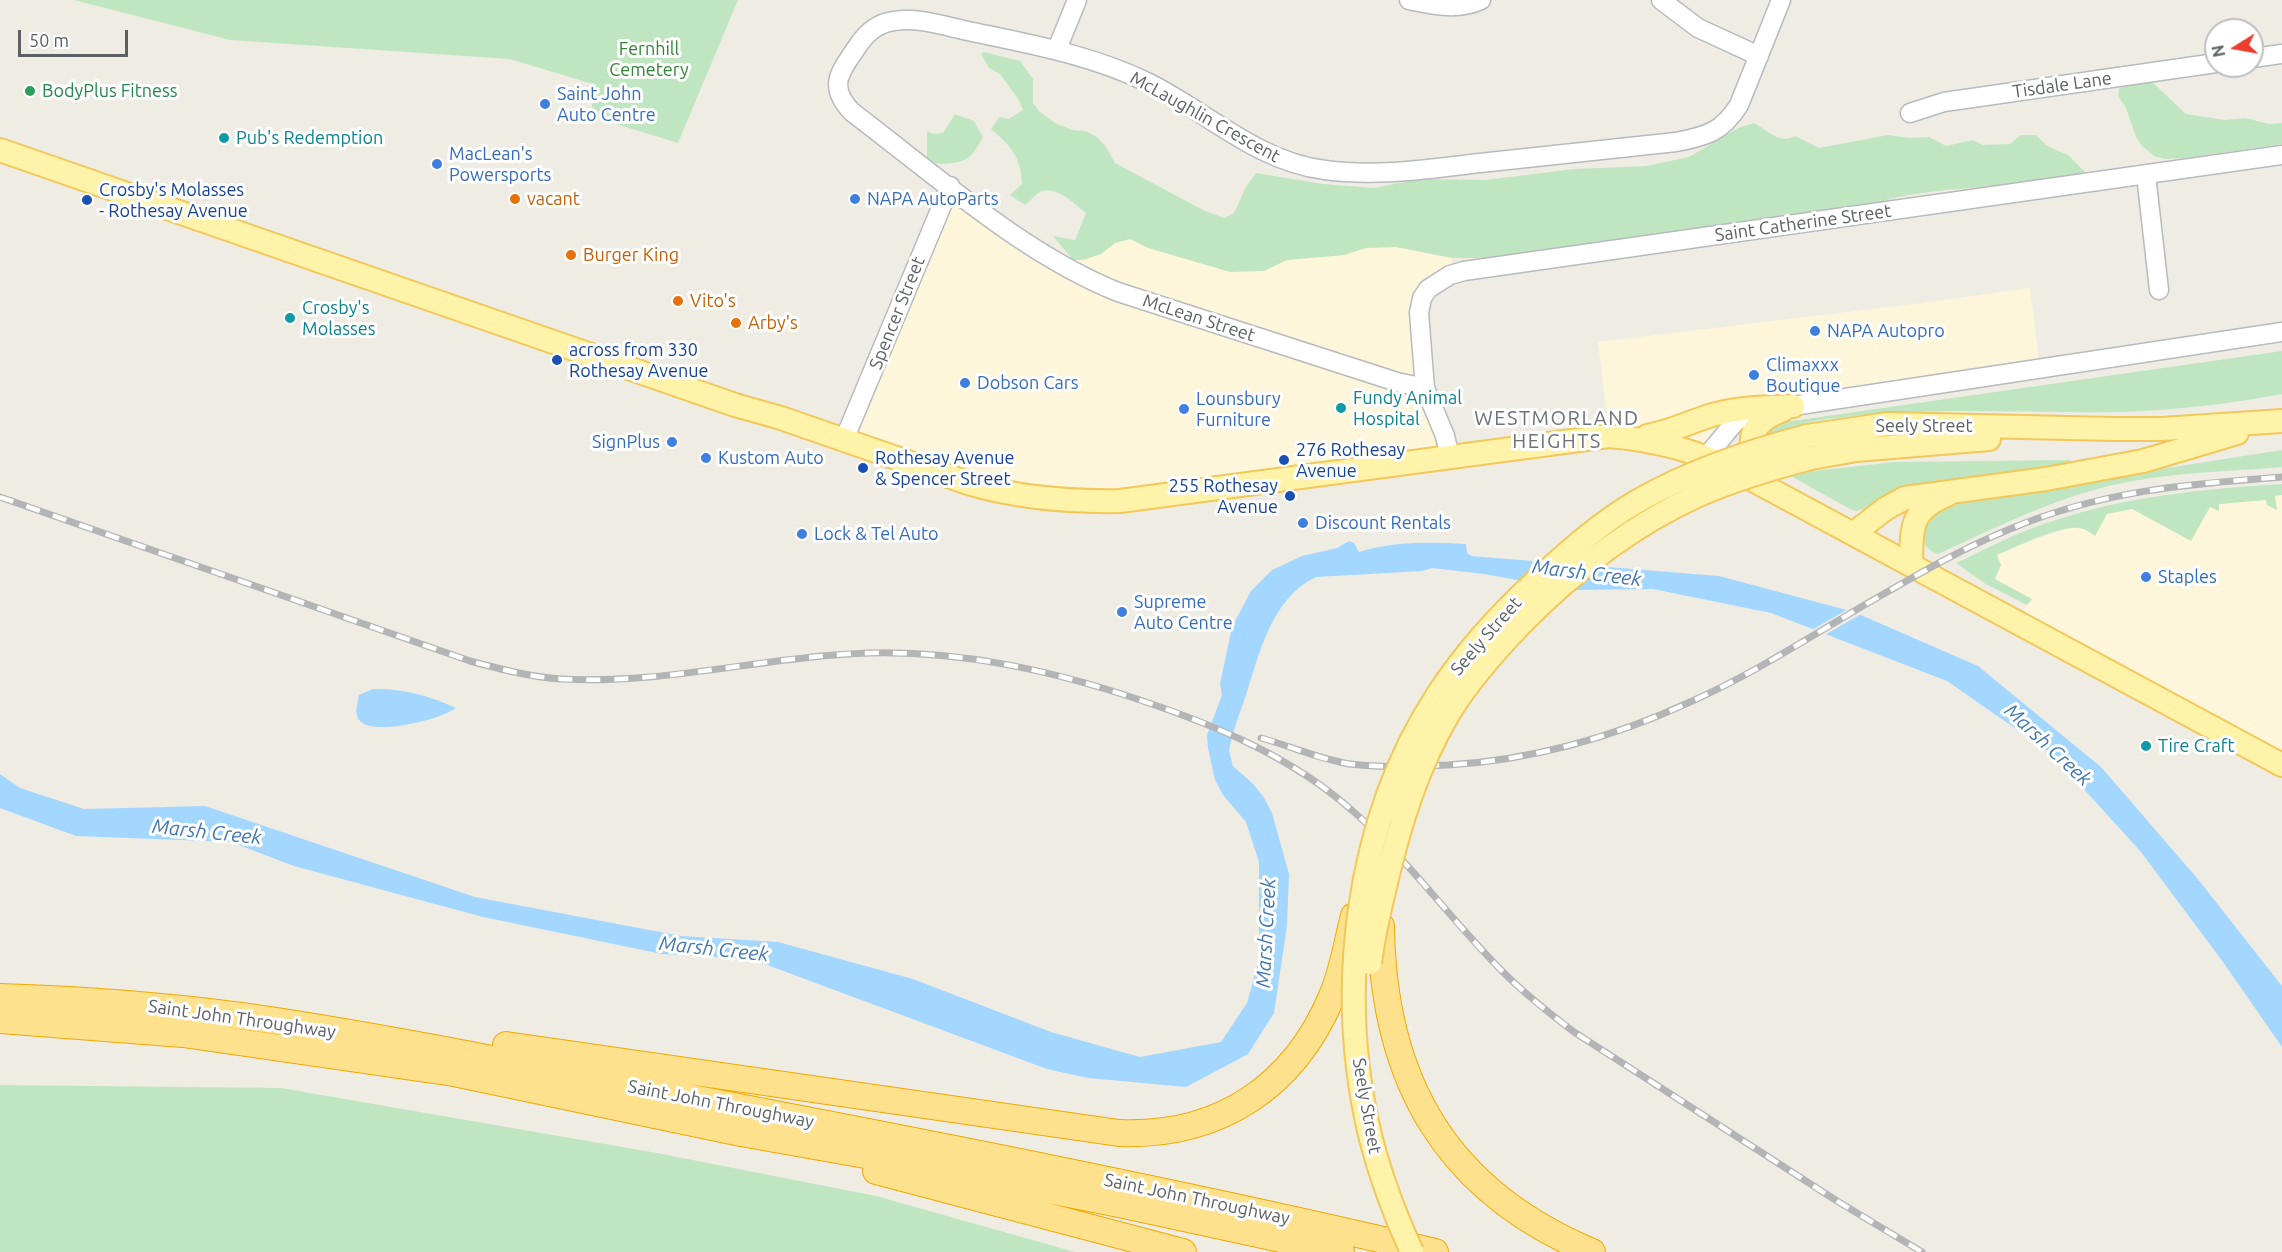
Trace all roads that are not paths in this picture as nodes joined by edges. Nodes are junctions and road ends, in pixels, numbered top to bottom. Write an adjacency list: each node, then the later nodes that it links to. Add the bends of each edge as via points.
1 (1077, 0): 6 (street)
2 (1409, 0): 3 (street, via 1444,6)
3 (1481, 0)
4 (1661, 0): 8 (street, via 1698,28)
5 (1781, 0): 8 (street, McLaughlin Crescent)
6 (1057, 49): 8 (street, McLaughlin Crescent, via 1148,83 1287,162 1358,172 1440,168 1676,142 1707,135 1731,118); 12 (street, McLaughlin Crescent, via 918,21 880,25 863,37 840,72 837,87 852,112)
7 (2282, 54): 9 (street)
8 (1759, 56)
9 (2264, 56)
10 (2204, 65): 11 (street, Tisdale Lane, via 1944,102)
11 (1911, 113)
12 (886, 138): 16 (street, McLean Street)
13 (0, 150): 23 (main road)
14 (2282, 155): 15 (street, Saint Catherine Street)
15 (2146, 174): 17 (street); 19 (street, Saint Catherine Street, via 1450,275 1428,289 1422,298 1419,313)
16 (950, 186): 19 (street, McLean Street, via 1011,233 1086,279); 23 (street, Spencer Street)
17 (2159, 290)
18 (2282, 332): 20 (street)
19 (1425, 388): 26 (street)
20 (1793, 406): 22 (main road, via 1731,411 1666,433); 25 (street, via 1741,418); 27 (main road, via 1768,416 1754,431 1752,452)
21 (2276, 422): 24 (main road, Seely Street, via 2113,429 1888,424); 28 (main road, via 2143,461)
22 (1636, 438): 25 (main road); 26 (main road, via 1609,436)
23 (844, 440): 26 (main road, via 995,491 1067,501 1148,498)
24 (1809, 447): 32 (main road, Seely Street, bridge, via 1762,448 1706,467 1635,503 1605,522 1510,605 1466,655 1415,733 1392,784); 33 (main road, Seely Street, bridge, via 1769,469 1698,495 1620,538 1576,571 1498,647 1449,713 1427,755 1397,835)
25 (1707, 456): 27 (main road)
26 (1450, 457)
27 (1768, 488): 29 (main road)
28 (1959, 490): 29 (main road, via 1905,498 1885,508); 30 (main road, via 1937,499 1917,514 1912,524)
29 (1853, 534): 30 (main road)
30 (1911, 565): 31 (main road)
31 (2282, 765)
32 (1362, 886): 36 (highway, bridge, via 1333,993 1302,1051 1281,1075 1241,1106 1173,1130 1119,1132 456,1038); 40 (main road, Seely Street, bridge, via 1354,1004 1361,1083 1370,1137 1392,1208)
33 (1381, 904): 41 (main road, Seely Street, bridge, via 1368,972 1374,1085 1391,1164); 43 (highway, bridge, via 1381,953 1396,1046 1433,1126 1474,1177 1498,1197 1535,1225)
34 (0, 997): 36 (highway, Saint John Throughway, via 88,1000)
35 (0, 1020): 37 (highway, Saint John Throughway, via 183,1034 454,1073)
36 (276, 1021): 42 (highway, Saint John Throughway, via 466,1054 1122,1183)
37 (741, 1133): 38 (highway, via 940,1190); 39 (highway, Saint John Throughway, via 939,1168)
38 (1183, 1252)
39 (1341, 1252)
40 (1412, 1252)
41 (1426, 1252)
42 (1435, 1252)
43 (1592, 1252)

